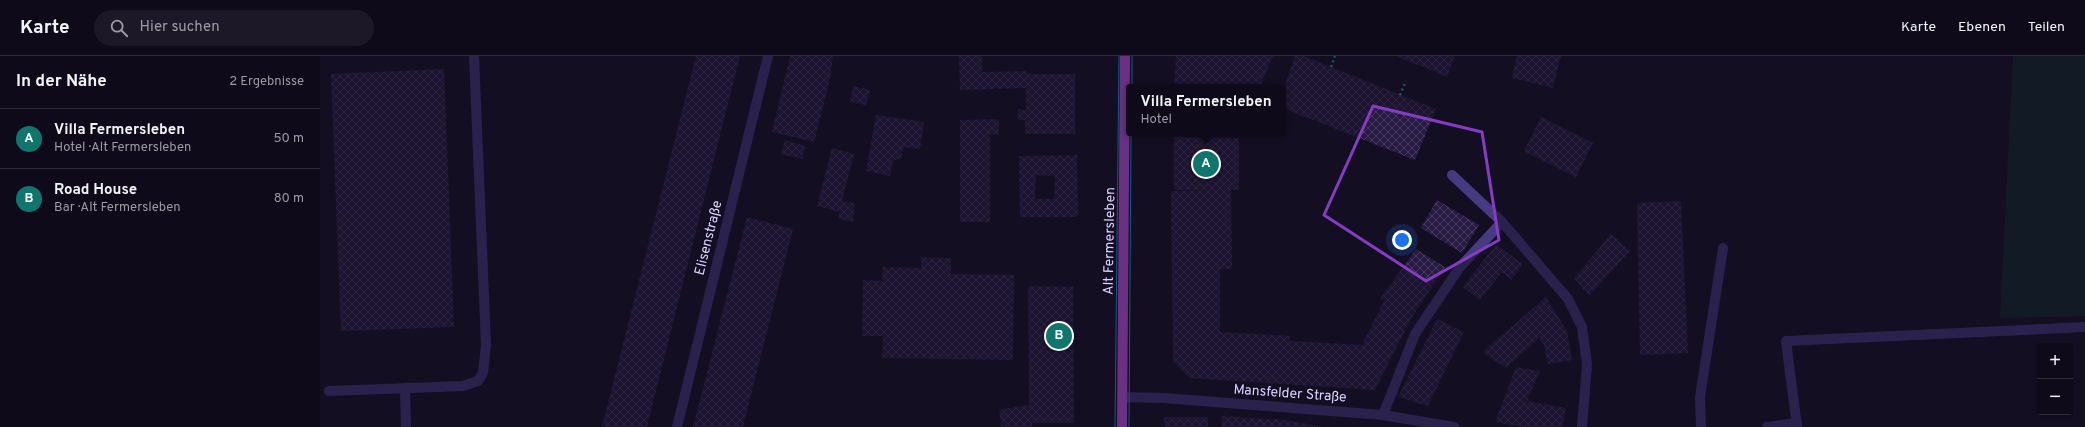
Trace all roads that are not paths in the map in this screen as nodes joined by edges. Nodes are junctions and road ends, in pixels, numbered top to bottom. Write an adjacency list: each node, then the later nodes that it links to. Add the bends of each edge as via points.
1 (474, 56): 8 (street, via 486,345 483,373 478,381 463,386)
2 (768, 56): 14 (street, Elisenstraße)
3 (1125, 56): 10 (main road, Alt Fermersleben)
4 (1452, 175): 5 (street)
5 (1502, 222): 11 (street, via 1460,267 1415,334); 17 (street, via 1568,299 1582,327 1587,364)
6 (1723, 248): 18 (street, via 1700,397)
7 (2085, 326): 12 (street, via 1786,341)
8 (404, 388): 9 (street); 13 (street)
9 (329, 391)
10 (1122, 397): 11 (street, Mansfelder Straße); 15 (main road, Alt Fermersleben)
11 (1383, 415): 16 (street, Mansfelder Straße)
12 (1797, 425): 19 (street)
13 (406, 427)
14 (677, 427)
15 (1122, 427)
16 (1454, 427)
17 (1582, 427)
18 (1702, 427)
19 (1767, 427)

